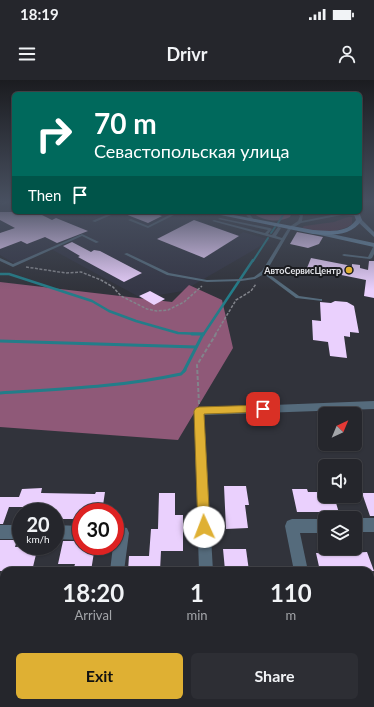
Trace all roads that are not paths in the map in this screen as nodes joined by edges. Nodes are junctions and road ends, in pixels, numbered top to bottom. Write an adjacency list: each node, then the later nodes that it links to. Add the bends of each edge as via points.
1 (252, 231): 8 (lane)
2 (268, 231): 8 (lane)
3 (277, 231): 9 (lane)
4 (288, 231): 10 (lane)
5 (309, 231): 7 (main road)
6 (345, 231): 7 (main road)
7 (313, 232): 12 (main road)
8 (266, 235): 9 (lane)
9 (273, 237): 10 (lane)
10 (283, 239): 18 (lane)
11 (97, 242): 17 (lane, via 82,235 13,266)
12 (374, 245)
13 (374, 248): 16 (lane)
14 (126, 254): 18 (lane, via 168,274 206,282 255,278)
15 (344, 254): 16 (lane)
16 (373, 258)
17 (0, 259)
18 (264, 272): 19 (lane, via 298,296)
19 (320, 300)
20 (374, 405): 28 (street, via 199,411)
21 (362, 525): 22 (street)
22 (374, 525)
23 (318, 526): 29 (street, via 292,526)
24 (0, 532): 25 (street)
25 (12, 532)
26 (119, 555): 27 (street)
27 (118, 567)
28 (206, 567)
29 (300, 567)

